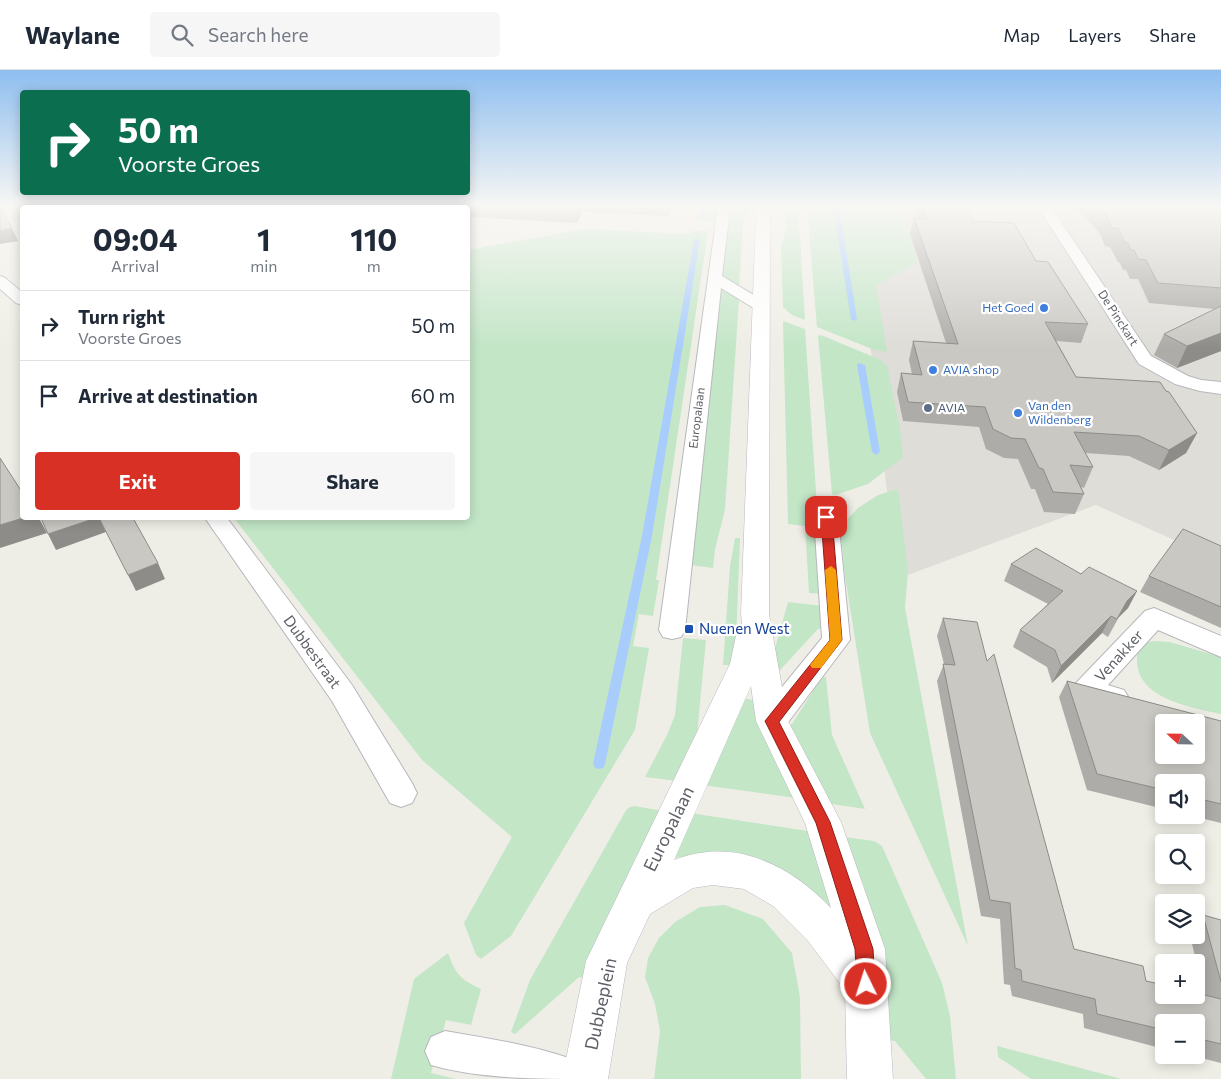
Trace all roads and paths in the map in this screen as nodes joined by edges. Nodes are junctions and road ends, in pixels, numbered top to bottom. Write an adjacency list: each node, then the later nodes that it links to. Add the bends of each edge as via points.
1 (717, 254): 4 (street, Europalaan)
2 (762, 254): 7 (main road, Europalaan)
3 (1075, 254): 8 (street, De Pinckart, via 1145,360 1185,382)
4 (714, 278): 7 (street); 12 (street, Europalaan)
5 (0, 281): 6 (street)
6 (20, 298)
7 (761, 306): 11 (main road, Europalaan)
8 (1221, 388)
9 (826, 517): 15 (street, via 836,640)
10 (217, 520): 16 (street, Dubbestraat, via 342,693)
11 (755, 614): 15 (main road, Europalaan); 17 (main road, Europalaan, via 745,664)
12 (672, 630)
13 (1221, 647): 14 (street, Venakker, via 1154,617 1086,691)
14 (1134, 702)
15 (772, 721): 18 (main road, Europalaan, via 823,822 864,949)
16 (400, 793)
17 (633, 902): 18 (main road, via 689,871 736,868 756,874 776,884 802,907); 21 (main road, Dubbeplein, via 607,961)
18 (866, 984): 22 (main road)
19 (445, 1051): 20 (street)
20 (570, 1079)
21 (585, 1079)
22 (870, 1079)

